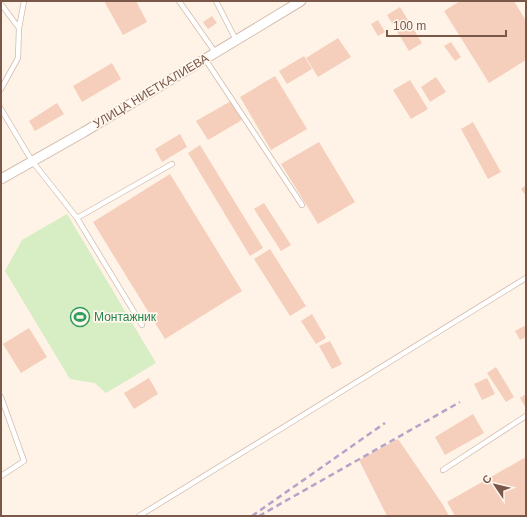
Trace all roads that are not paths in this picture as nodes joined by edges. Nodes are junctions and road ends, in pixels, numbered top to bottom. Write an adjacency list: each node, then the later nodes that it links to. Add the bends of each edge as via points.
1 (24, 1): 6 (lane)
2 (179, 1): 8 (lane)
3 (216, 1): 7 (lane)
4 (301, 1): 7 (street, УЛИЦА НИЕТКАЛИЕВА)
5 (1, 4): 6 (lane)
6 (19, 28): 10 (lane, via 18,58)
7 (236, 40): 8 (street, УЛИЦА НИЕТКАЛИЕВА)
8 (216, 52): 9 (street, УЛИЦА НИЕТКАЛИЕВА)
9 (204, 59): 12 (street, УЛИЦА НИЕТКАЛИЕВА); 15 (lane)
10 (1, 89)
11 (1, 109): 12 (lane)
12 (32, 161): 14 (street, УЛИЦА НИЕТКАЛИЕВА); 16 (lane)
13 (172, 164): 16 (lane)
14 (1, 179)
15 (302, 206)
16 (77, 218): 18 (lane)
17 (525, 280): 23 (lane)
18 (142, 325)
19 (1, 397): 22 (lane, via 24,461)
20 (526, 416): 21 (lane)
21 (443, 470)
22 (1, 476)
23 (139, 516)

